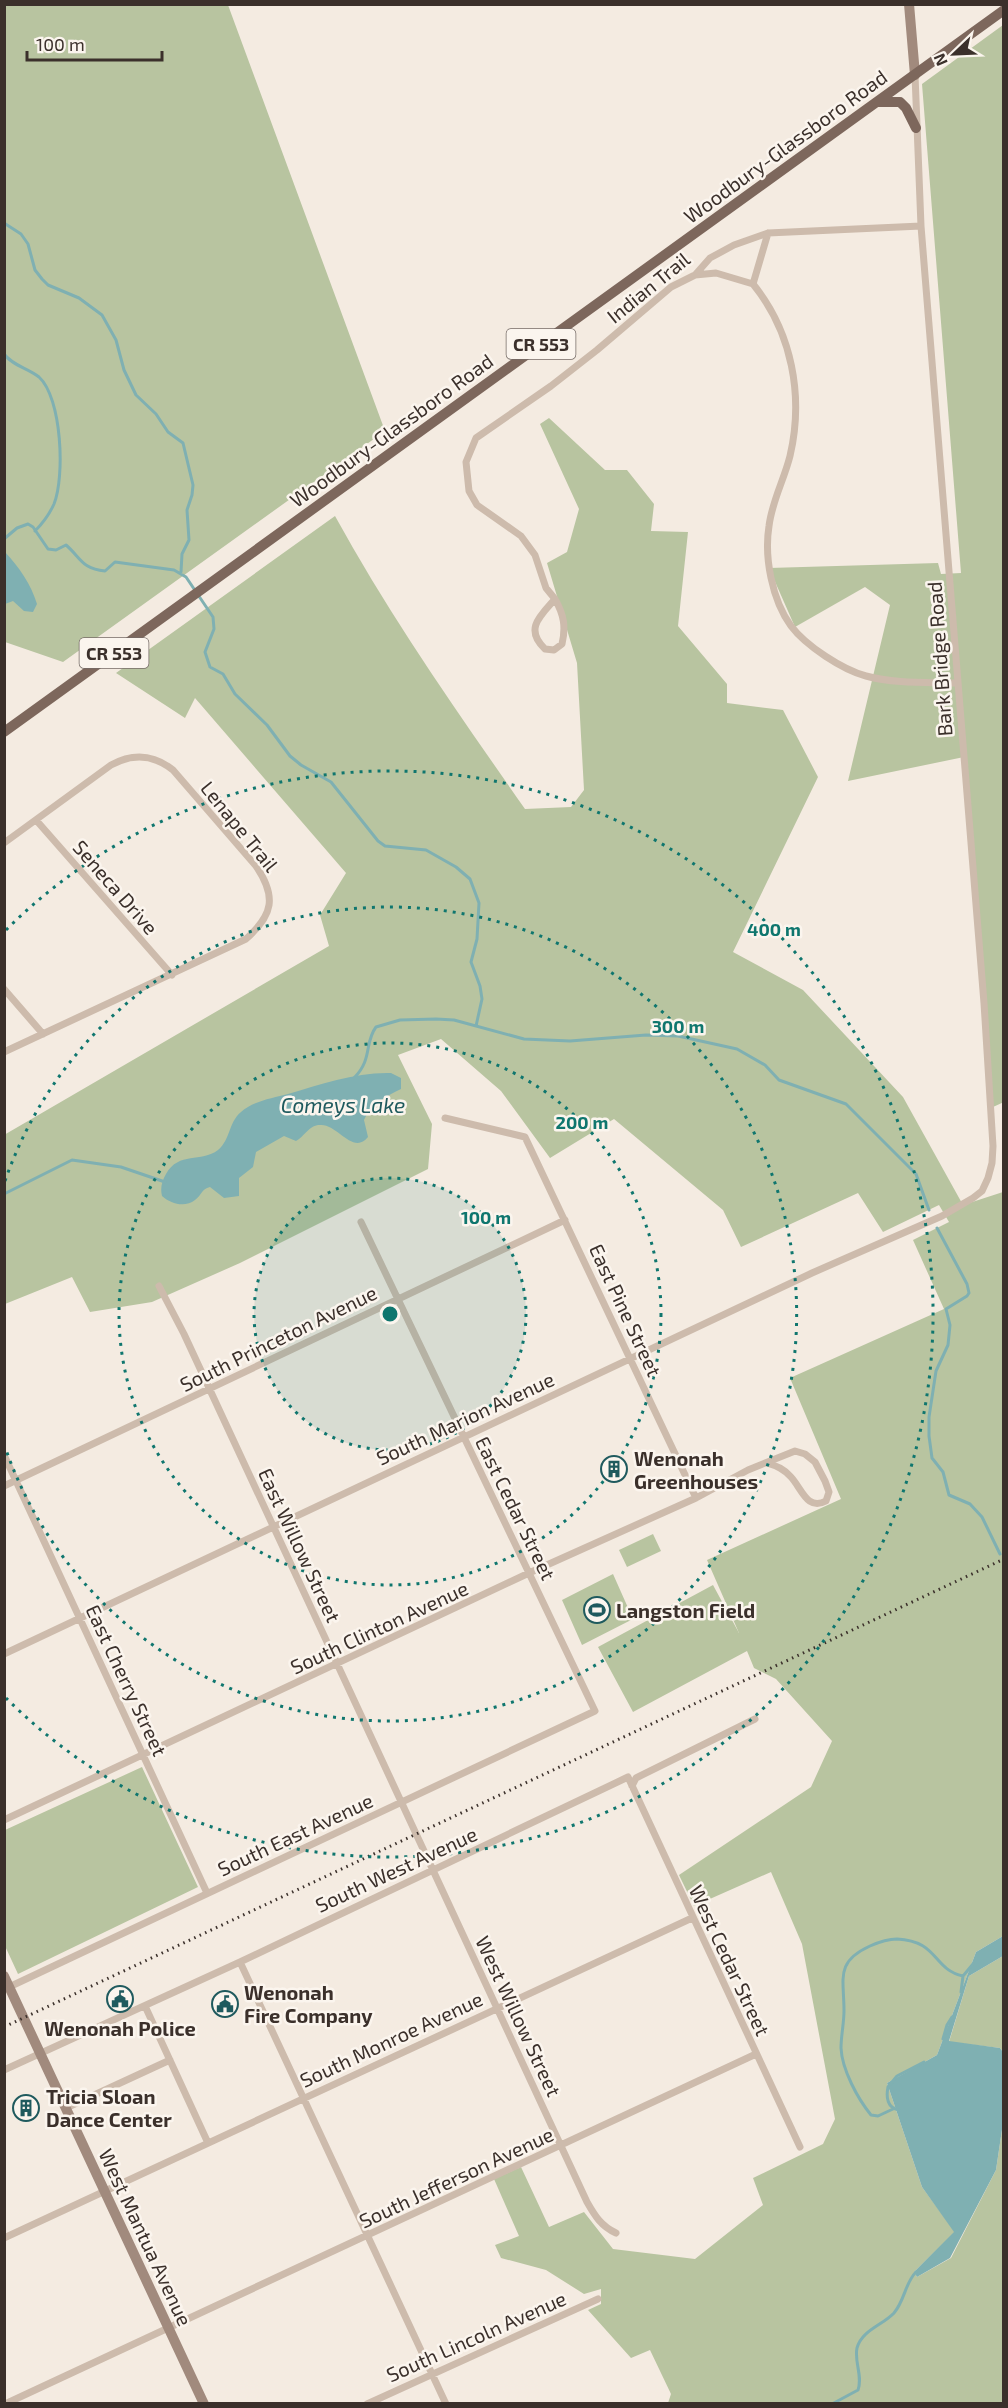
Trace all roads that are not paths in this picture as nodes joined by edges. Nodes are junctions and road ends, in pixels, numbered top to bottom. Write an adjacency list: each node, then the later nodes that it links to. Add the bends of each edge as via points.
1 (909, 4): 3 (street)
2 (1004, 10): 3 (main road, Woodbury-Glassboro Road / CR 553)
3 (915, 75): 4 (main road, Woodbury-Glassboro Road / CR 553); 5 (street, Bark Bridge Road)
4 (877, 102): 5 (main road, via 900,102); 12 (main road, Woodbury-Glassboro Road / CR 553)
5 (916, 128): 6 (street, Bark Bridge Road)
6 (921, 226): 7 (street, Indian Trail); 11 (street, Bark Bridge Road)
7 (768, 234): 8 (street, Indian Trail, via 710,258); 9 (street)
8 (695, 275): 9 (street, via 716,273); 10 (street, Indian Trail, via 671,287 579,364 476,438 466,464 469,491 477,505 521,536 535,555 546,588)
9 (753, 284): 11 (street, via 778,322 796,393 793,440 768,528 771,572 783,611 792,627 821,653 865,676)
10 (555, 599): 10 (street, Indian Trail, via 534,626 537,642 554,650 562,644 565,630)
11 (957, 683): 20 (street, Bark Bridge Road, via 993,1146 982,1191)
12 (4, 732)
13 (36, 820): 14 (street, Lenape Trail); 15 (street, Seneca Drive); 15 (street, Lenape Trail, via 121,760 149,757 173,770 256,866 267,881 270,895 262,926 246,939)
14 (4, 843)
15 (172, 975): 17 (street, Lenape Trail)
16 (4, 988): 17 (street)
17 (43, 1034): 18 (street, Lenape Trail)
18 (4, 1052)
19 (445, 1118): 21 (street, East Pine Street, via 525,1137)
20 (942, 1216): 25 (street, South Marion Avenue)
21 (565, 1221): 24 (street, South Princeton Avenue); 25 (street, East Pine Street)
22 (361, 1222): 24 (street, East Cedar Street)
23 (159, 1286): 26 (street, East Willow Street)
24 (398, 1299): 26 (street, South Princeton Avenue); 27 (street, East Cedar Street)
25 (630, 1358): 27 (street, South Marion Avenue); 32 (street, East Pine Street)
26 (210, 1389): 30 (street, South Princeton Avenue); 33 (street, East Willow Street)
27 (464, 1437): 33 (street, South Marion Avenue); 34 (street, East Cedar Street)
28 (4, 1455): 30 (street, East Cherry Street)
29 (767, 1463): 29 (street, South Clinton Avenue, via 795,1451 805,1454 825,1481 829,1492 826,1501 812,1504 792,1478); 32 (street, South Clinton Avenue)
30 (17, 1480): 31 (street, South Princeton Avenue); 35 (street, East Cherry Street)
31 (4, 1486)
32 (696, 1498): 34 (street, South Clinton Avenue)
33 (274, 1527): 35 (street, South Marion Avenue); 37 (street, East Willow Street)
34 (529, 1573): 37 (street, South Clinton Avenue); 38 (street, East Cedar Street)
35 (80, 1618): 36 (street, South Marion Avenue); 40 (street, East Cherry Street)
36 (4, 1654)
37 (338, 1665): 40 (street, South Clinton Avenue); 42 (street, East Willow Street)
38 (595, 1711): 42 (street, South East Avenue)
39 (755, 1719): 41 (street, via 636,1778)
40 (144, 1756): 43 (street, South Clinton Avenue); 45 (street, East Cherry Street)
41 (632, 1786): 44 (street, South West Avenue, via 628,1777); 46 (street, West Cedar Street)
42 (402, 1802): 44 (street, West Willow Street); 45 (street, South East Avenue)
43 (4, 1820)
44 (433, 1870): 47 (street, South West Avenue); 51 (street, West Willow Street)
45 (207, 1893): 49 (street, South East Avenue)
46 (692, 1918): 51 (street, South Monroe Avenue); 53 (street, West Cedar Street)
47 (240, 1962): 50 (street, South West Avenue); 56 (street)
48 (4, 1976): 49 (street, West Mantua Avenue)
49 (7, 1988): 52 (street, West Mantua Avenue)
50 (145, 2006): 52 (street, South West Avenue); 54 (street)
51 (498, 2007): 56 (street, South Monroe Avenue); 59 (street, West Willow Street)
52 (41, 2054): 55 (street, South West Avenue); 57 (street, West Mantua Avenue)
53 (756, 2055): 59 (street, South Jefferson Avenue); 60 (street, West Cedar Street)
54 (170, 2060): 57 (street); 58 (street)
55 (4, 2070)
56 (304, 2099): 58 (street, South Monroe Avenue); 63 (street)
57 (66, 2108): 61 (street, West Mantua Avenue)
58 (208, 2143): 61 (street, South Monroe Avenue)
59 (561, 2146): 62 (street, West Willow Street, via 598,2221); 63 (street, South Jefferson Avenue)
60 (800, 2147)
61 (105, 2192): 64 (street, South Monroe Avenue); 66 (street, West Mantua Avenue)
62 (616, 2233)
63 (368, 2236): 66 (street, South Jefferson Avenue); 67 (street)
64 (4, 2238)
65 (598, 2299): 67 (street, South Lincoln Avenue)
66 (170, 2329): 68 (street, South Jefferson Avenue); 69 (street, West Mantua Avenue)
67 (432, 2373): 70 (street, South Lincoln Avenue); 71 (street)
68 (5, 2403)
69 (204, 2403)
70 (367, 2403)
71 (446, 2403)

